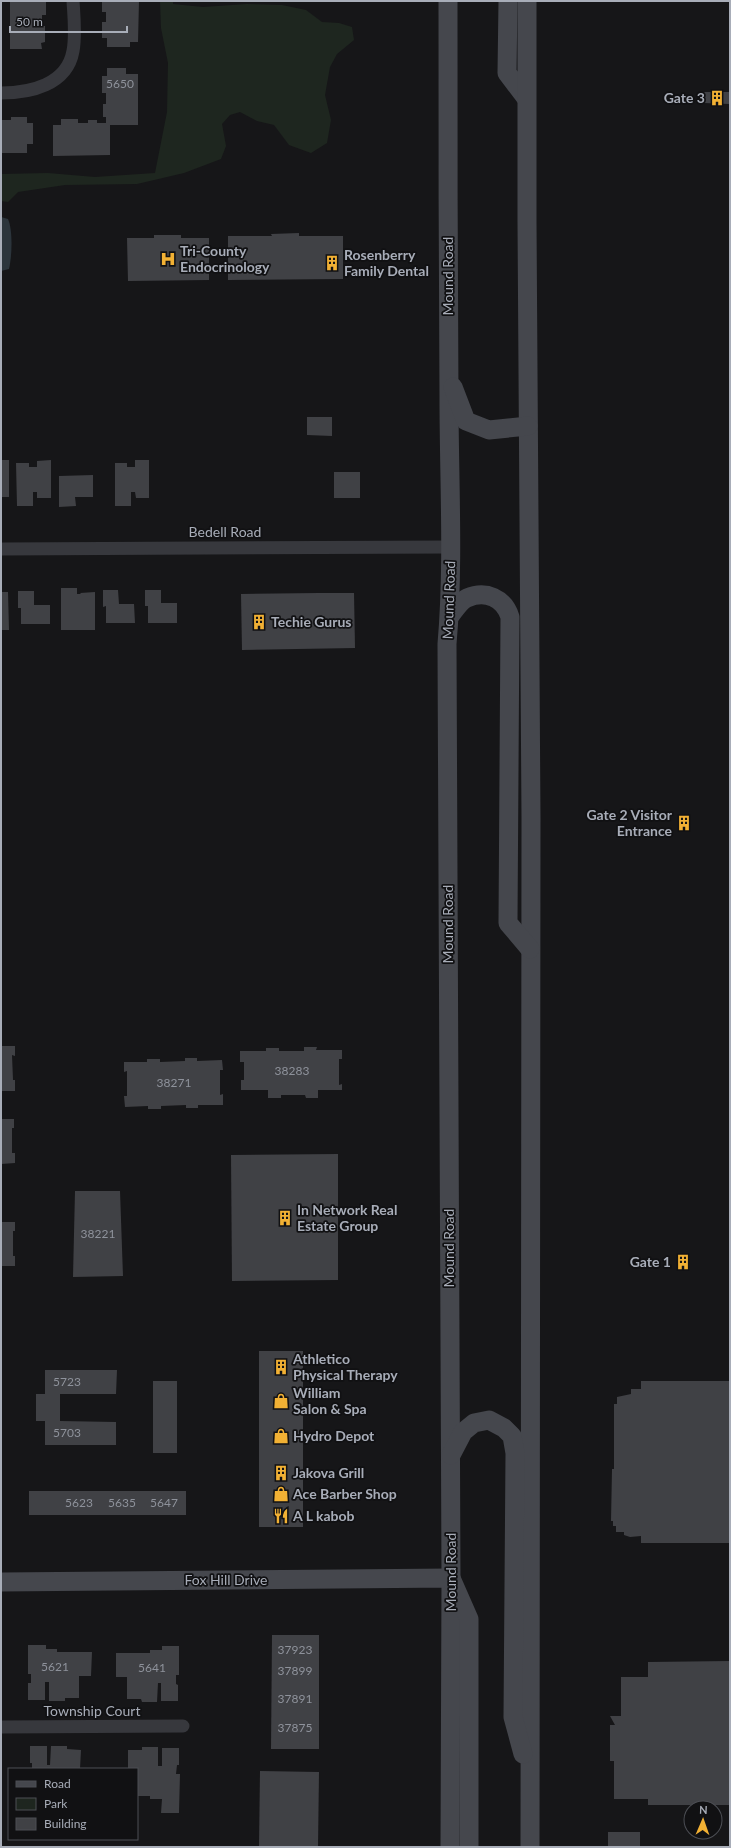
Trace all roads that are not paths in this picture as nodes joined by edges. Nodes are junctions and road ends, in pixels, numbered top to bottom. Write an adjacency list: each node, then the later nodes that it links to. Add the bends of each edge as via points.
1 (74, 1): 5 (street, via 73,52 65,69 55,79 39,88 20,93)
2 (448, 1): 7 (main road, Mound Road)
3 (508, 1): 6 (main road, via 507,73)
4 (527, 1): 6 (main road)
5 (1, 93)
6 (526, 98): 8 (main road)
7 (449, 374): 8 (main road, via 466,421 489,430); 9 (main road, Mound Road)
8 (528, 426): 12 (main road)
9 (450, 546): 10 (street, Bedell Road); 11 (main road, Mound Road)
10 (1, 549)
11 (450, 616): 12 (main road, via 467,598 481,595 492,596 507,606 510,617 508,923); 13 (main road, Mound Road, via 447,668)
12 (530, 949): 18 (main road)
13 (450, 1457): 14 (main road, Mound Road); 18 (main road, via 463,1432 474,1423 489,1420 512,1436 515,1453 513,1717)
14 (451, 1578): 15 (main road, Fox Hill Drive); 19 (main road, Mound Road); 20 (main road, via 469,1619)
15 (1, 1582)
16 (182, 1726): 17 (street, Township Court)
17 (1, 1727)
18 (530, 1780): 21 (main road)
19 (450, 1847)
20 (469, 1847)
21 (530, 1847)

